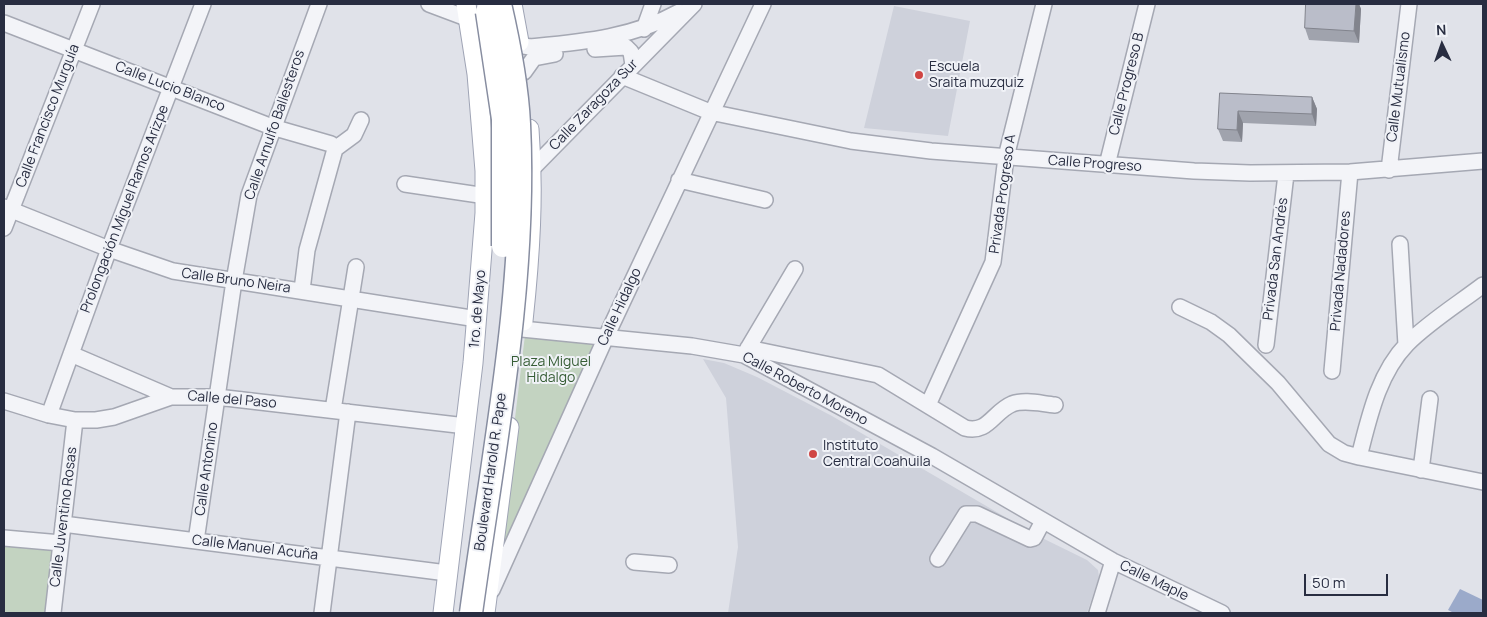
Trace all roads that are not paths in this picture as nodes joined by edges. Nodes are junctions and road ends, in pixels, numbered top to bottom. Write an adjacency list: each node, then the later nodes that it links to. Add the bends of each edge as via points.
1 (92, 4): 17 (street, Calle Francisco Murguía)
2 (204, 4): 21 (street, Prolongación Miguel Ramos Arizpe)
3 (319, 4): 24 (street, Calle Arnulfo Ballesteros)
4 (429, 4): 13 (street)
5 (500, 4): 87 (highway, Boulevard Harold R. Pape, bridge, via 519,122 519,240 510,333)
6 (512, 4): 16 (main road)
7 (653, 4): 15 (street)
8 (693, 4): 15 (street); 18 (street, Calle Zaragoza Sur)
9 (763, 4): 22 (street, Calle Hidalgo)
10 (1044, 4): 28 (street, Privada Progreso A)
11 (1147, 4): 30 (street, Calle Progreso B)
12 (1409, 4): 32 (street, Calle Mutualismo)
13 (473, 9): 26 (main road, 1ro. de Mayo); 86 (highway, Boulevard Harold R. Pape, bridge, via 503,119 505,218 498,304)
14 (4, 23): 17 (street, Calle Lucio Blanco)
15 (644, 28): 16 (street, via 588,41 530,47)
16 (519, 40): 19 (main road)
17 (73, 51): 21 (street, Calle Lucio Blanco); 39 (street, Calle Francisco Murguía)
18 (633, 65): 19 (street, via 629,49 616,47 538,56 530,60); 20 (street, Calle Zaragoza Sur)
19 (524, 72): 25 (main road)
20 (622, 76): 22 (street, Calle Progreso); 31 (street, Calle Zaragoza Sur)
21 (171, 88): 24 (street, Calle Lucio Blanco); 42 (street, Prolongación Miguel Ramos Arizpe)
22 (710, 112): 28 (street, Calle Progreso, via 851,141); 35 (street, Calle Hidalgo)
23 (360, 120): 27 (street, via 354,135)
24 (272, 127): 27 (street, Calle Lucio Blanco, via 331,144); 45 (street, Calle Arnulfo Ballesteros, via 249,195)
25 (529, 131): 26 (main road, via 525,138 510,146 490,142); 31 (main road)
26 (482, 134): 37 (main road, 1ro. de Mayo)
27 (335, 149): 47 (street, via 307,250)
28 (1006, 157): 30 (street, Calle Progreso); 62 (street, Privada Progreso A, via 993,262)
29 (1483, 161): 32 (street, Calle Progreso)
30 (1107, 165): 34 (street, Calle Progreso)
31 (532, 169): 37 (street, Calle Zaragoza Sur, via 517,182); 51 (main road, via 530,254)
32 (1389, 170): 33 (street, Calle Progreso)
33 (1350, 172): 34 (street, Calle Progreso); 57 (street, Privada Nadadores)
34 (1286, 174): 53 (street, Privada San Andrés)
35 (679, 180): 38 (street); 52 (street, Calle Hidalgo)
36 (405, 184): 37 (street)
37 (486, 196): 50 (main road, 1ro. de Mayo)
38 (765, 200)
39 (7, 208): 40 (street, Calle Francisco Murguía); 42 (street, Calle Bruno Neira)
40 (4, 228)
41 (1400, 244): 54 (street)
42 (109, 249): 45 (street, Calle Bruno Neira, via 173,271); 56 (street, Prolongación Miguel Ramos Arizpe)
43 (356, 267): 48 (street)
44 (796, 269): 55 (street)
45 (234, 281): 47 (street, Calle Bruno Neira); 59 (street, Calle Arnulfo Ballesteros)
46 (1483, 285): 54 (street)
47 (302, 290): 48 (street, Calle Bruno Neira)
48 (351, 298): 50 (street, Calle Bruno Neira); 64 (street)
49 (1180, 307): 68 (street, via 1220,328 1278,383 1329,444)
50 (477, 318): 67 (main road, 1ro. de Mayo)
51 (522, 329): 52 (street, Calle Roberto Moreno); 82 (main road)
52 (606, 337): 55 (street, Calle Roberto Moreno); 82 (street, Calle Hidalgo)
53 (1266, 345)
54 (1406, 345): 68 (street, via 1380,387)
55 (746, 352): 62 (street, via 873,373); 71 (street, Calle Roberto Moreno)
56 (71, 354): 58 (street); 65 (street, Prolongación Miguel Ramos Arizpe)
57 (1332, 371)
58 (171, 397): 59 (street, Calle del Paso); 66 (street, Calle del Paso, via 114,417)
59 (217, 397): 64 (street, Calle del Paso); 74 (street, Calle Antonino)
60 (1430, 399): 69 (street)
61 (4, 401): 65 (street, Calle del Paso)
62 (928, 405): 63 (street, via 971,429 985,426 1013,404)
63 (1055, 405)
64 (341, 411): 67 (street, Calle del Paso); 76 (street)
65 (49, 415): 66 (street, Calle del Paso)
66 (75, 420): 72 (street, Calle Juventino Rosas)
67 (466, 426): 81 (main road, 1ro. de Mayo)
68 (1358, 457): 69 (street)
69 (1421, 470): 70 (street)
70 (1483, 482)
71 (1043, 521): 77 (street, via 1034,538 1030,539 977,514 966,514); 78 (street, Calle Roberto Moreno)
72 (64, 524): 74 (street, Calle Manuel Acuña); 75 (street, Calle Juventino Rosas)
73 (4, 538): 75 (street)
74 (196, 541): 76 (street, Calle Manuel Acuña)
75 (61, 543): 83 (street, Calle Juventino Rosas)
76 (329, 558): 81 (street, Calle Manuel Acuña); 84 (street)
77 (938, 559)
78 (1113, 561): 88 (street); 89 (street, Calle Maple)
79 (634, 562): 80 (street)
80 (669, 565)
81 (447, 573): 85 (main road, 1ro. de Mayo)
82 (487, 606)
83 (53, 613)
84 (322, 613)
85 (443, 613)
86 (456, 613)
87 (471, 613)
88 (1097, 613)
89 (1222, 613)

